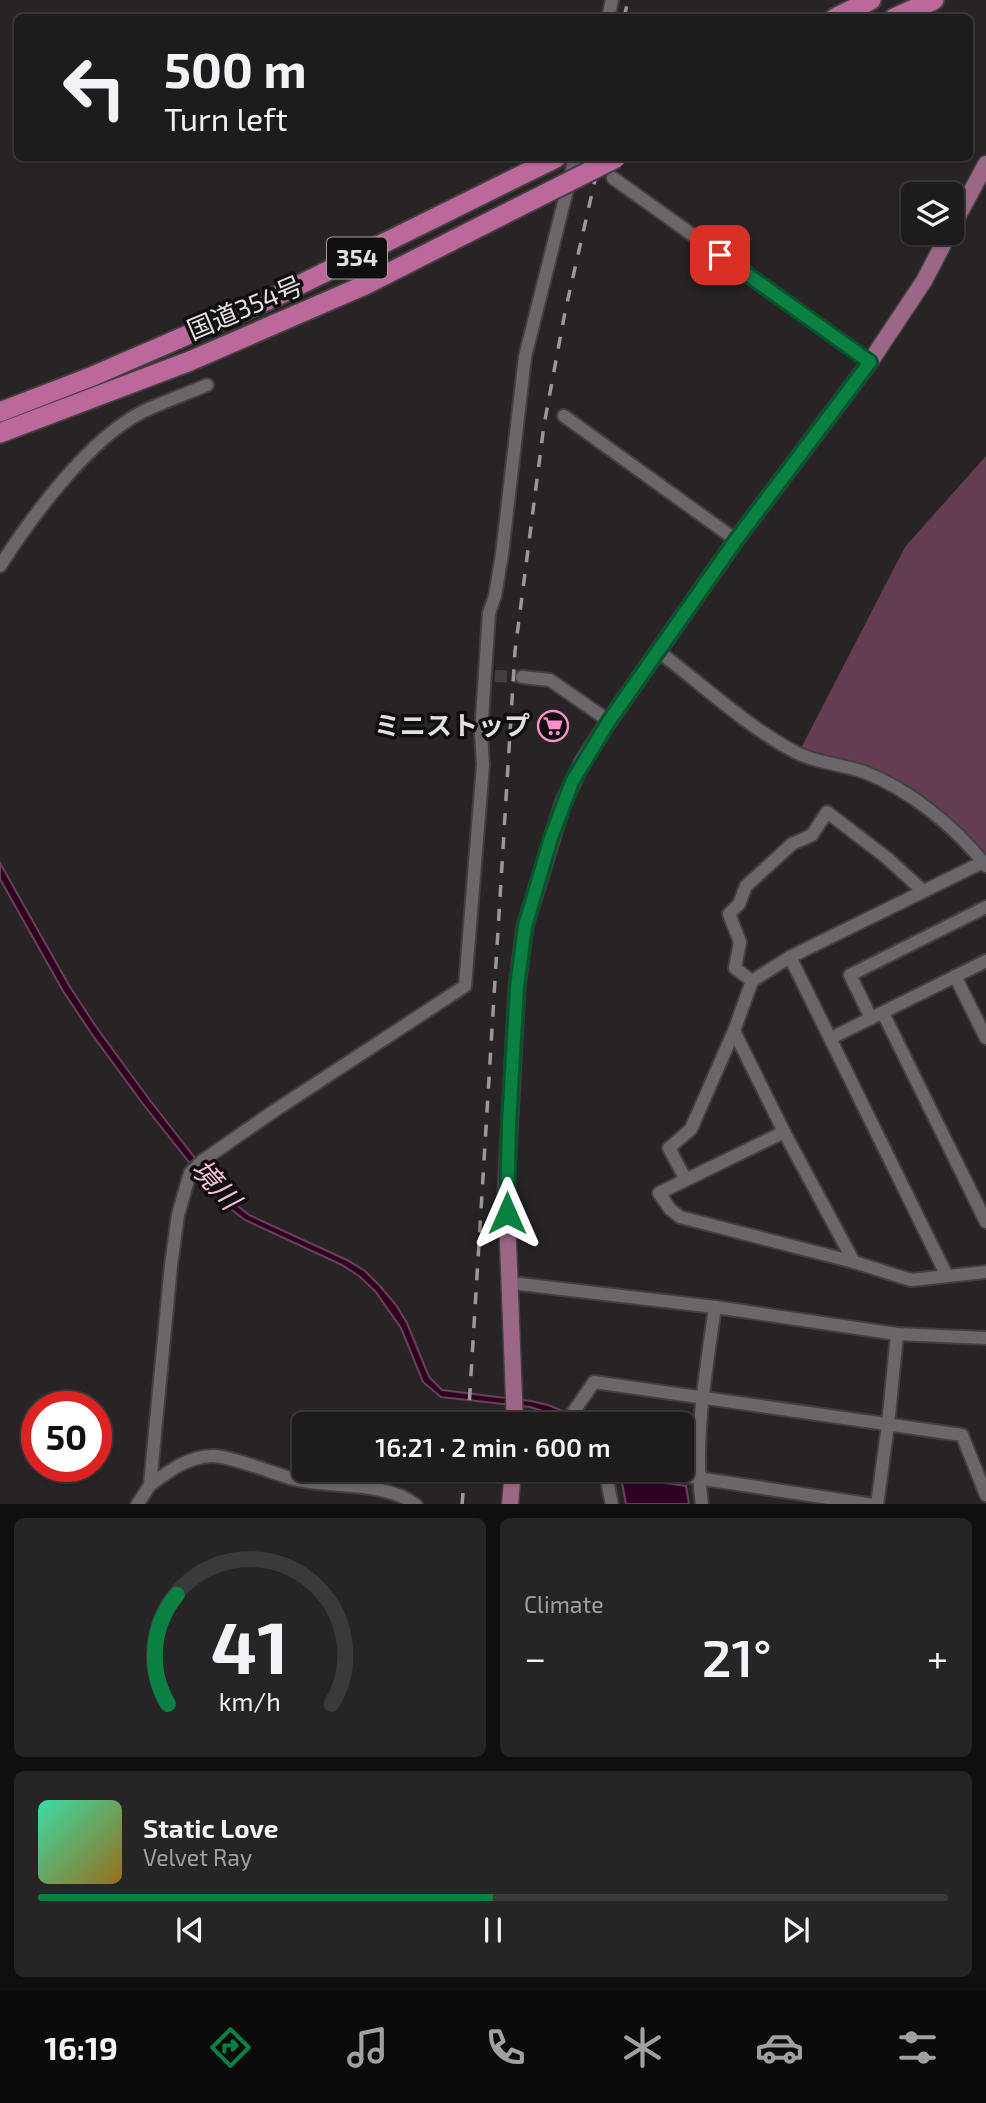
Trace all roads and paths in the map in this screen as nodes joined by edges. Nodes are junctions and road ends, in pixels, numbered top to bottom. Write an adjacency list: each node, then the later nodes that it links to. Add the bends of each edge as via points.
1 (871, 0): 3 (highway)
2 (934, 0): 4 (highway)
3 (843, 14)
4 (903, 14)
5 (550, 161): 14 (highway, 国道354号 / 354, via 275,297)
6 (574, 161): 51 (street, via 525,357 502,554 489,613 489,677 464,986 190,1172 171,1265)
7 (610, 161): 16 (highway, 国道354号 / 354, bridge, via 365,285 190,361)
8 (986, 164): 10 (main road)
9 (613, 178): 12 (street)
10 (964, 205)
11 (943, 245): 12 (main road)
12 (870, 362): 17 (main road)
13 (207, 385): 18 (street, via 141,413 109,434 32,518)
14 (0, 412)
15 (564, 416): 17 (street)
16 (0, 433)
17 (736, 540): 19 (main road)
18 (0, 566)
19 (658, 651): 21 (main road); 22 (street, via 799,754 864,772 896,788 951,827)
20 (522, 677): 21 (street, via 550,680)
21 (609, 721): 39 (main road, via 572,782 525,926 517,987 506,1191)
22 (984, 864): 23 (street)
23 (922, 890): 25 (street); 28 (street, via 827,812 812,835 792,844 746,886 729,914 740,942 735,968)
24 (986, 907): 29 (street, via 850,975)
25 (790, 957): 28 (street); 31 (street)
26 (986, 961): 27 (street)
27 (955, 976): 29 (street); 32 (street)
28 (752, 981): 30 (street)
29 (877, 1016): 31 (street); 35 (street)
30 (734, 1031): 33 (street); 34 (street, via 691,1129 669,1148)
31 (831, 1038): 38 (street)
32 (986, 1038)
33 (784, 1132): 34 (street); 36 (street)
34 (686, 1180): 36 (street, via 659,1193 680,1217)
35 (986, 1222)
36 (854, 1262): 38 (street, via 911,1280)
37 (986, 1272): 38 (street)
38 (947, 1276)
39 (511, 1283): 40 (street); 44 (main road)
40 (715, 1307): 41 (street); 43 (street)
41 (897, 1334): 42 (street); 46 (street)
42 (986, 1338)
43 (702, 1397): 45 (street, via 594,1382); 46 (street); 48 (street)
44 (515, 1412)
45 (575, 1412)
46 (888, 1425): 52 (street, via 962,1435); 58 (street)
47 (694, 1477): 48 (street)
48 (698, 1478): 57 (street); 58 (street)
49 (512, 1482): 55 (main road)
50 (607, 1482): 56 (street)
51 (150, 1485): 53 (street); 54 (street, via 173,1468 214,1455 294,1479 387,1491)
52 (986, 1495)
53 (137, 1504)
54 (416, 1504)
55 (510, 1504)
56 (612, 1504)
57 (702, 1504)
58 (875, 1504)

